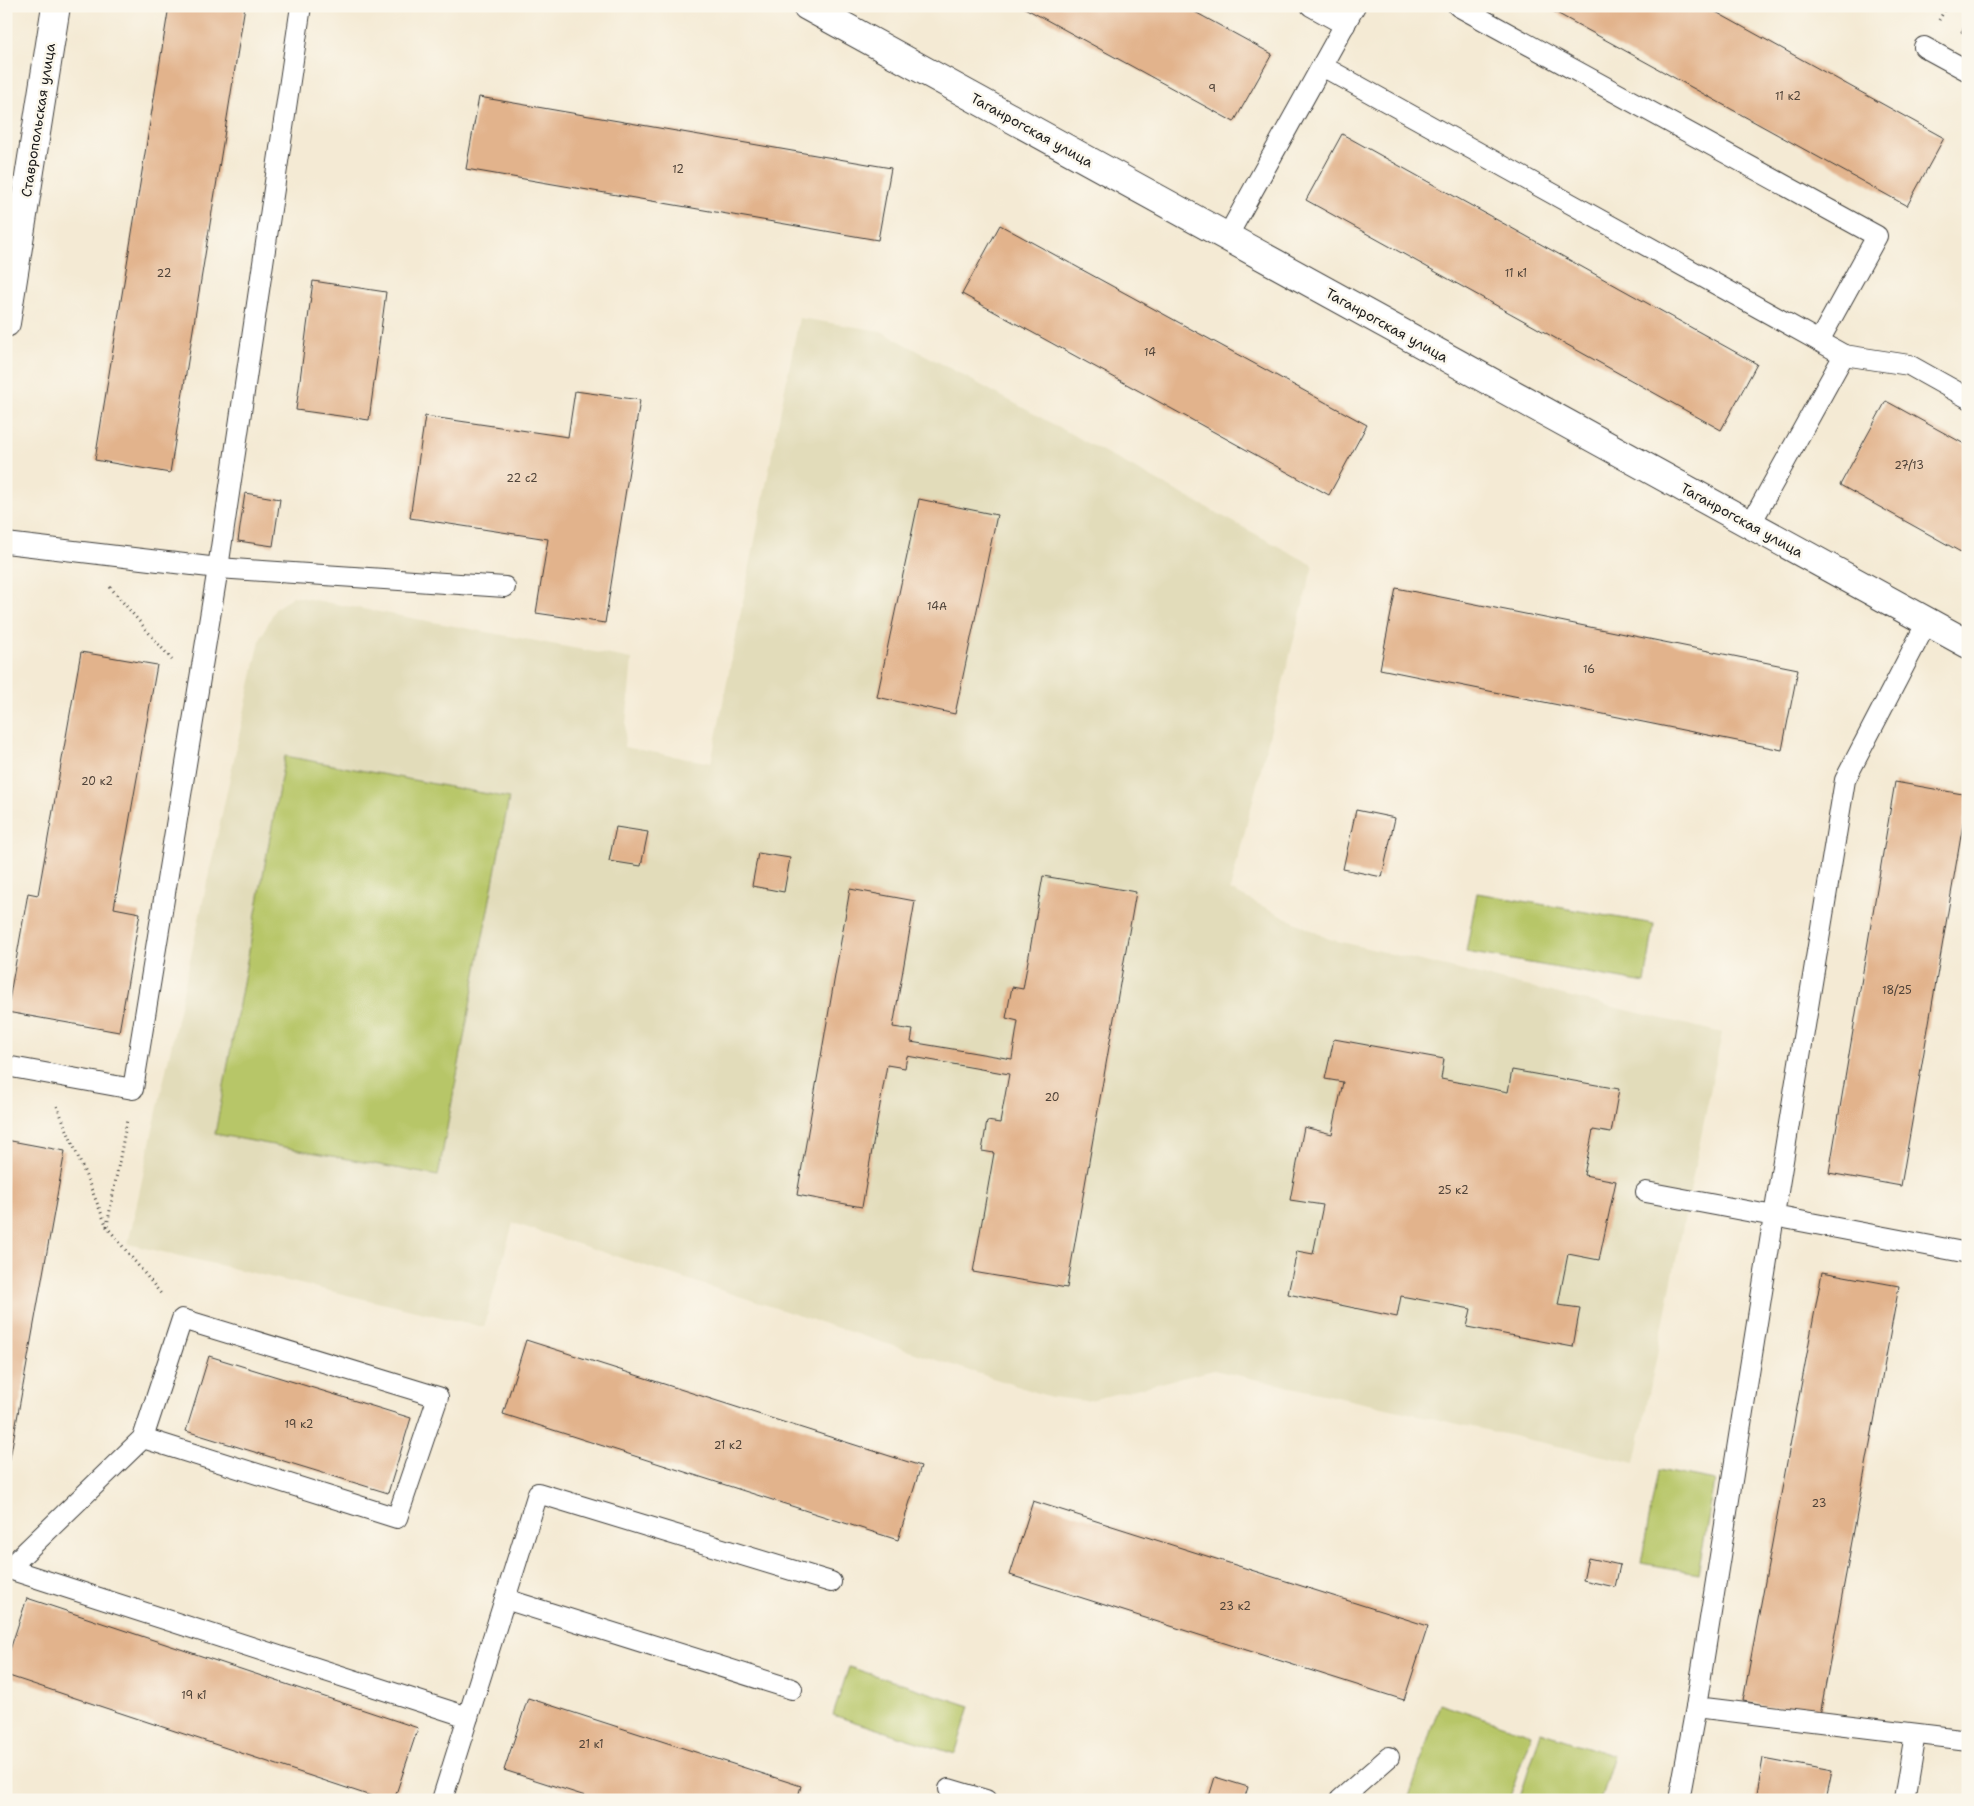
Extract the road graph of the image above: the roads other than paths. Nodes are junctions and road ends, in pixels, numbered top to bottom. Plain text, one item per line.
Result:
1 (56, 6) edge
2 (301, 6) edge
3 (807, 6) edge
4 (1311, 6) edge
5 (1355, 6) edge
6 (1458, 6) edge
7 (1345, 25) junction
8 (1924, 47) dead end
9 (1322, 66) junction
10 (1968, 71) edge
11 (1227, 237) junction
12 (6, 323) edge
13 (1819, 342) junction
14 (1844, 355) junction
15 (1968, 398) edge
16 (1750, 525) junction
17 (6, 543) edge
18 (218, 568) junction
19 (505, 587) dead end
20 (1927, 622) junction
21 (1968, 644) edge
22 (6, 1066) edge
23 (1646, 1192) dead end
24 (1774, 1216) junction
25 (1968, 1253) edge
26 (143, 1438) junction
27 (7, 1568) edge
28 (831, 1582) dead end
29 (505, 1598) junction
30 (792, 1689) dead end
31 (1696, 1707) junction
32 (468, 1718) junction
33 (1915, 1734) junction
34 (1968, 1740) edge
35 (1389, 1757) dead end
36 (949, 1789) dead end
37 (449, 1798) edge
38 (986, 1800) edge
39 (1340, 1800) edge
40 (1679, 1800) edge
41 (1904, 1800) edge

1 - 12 street, Ставропольская улица
2 - 18 lane
3 - 11 street, Таганрогская улица
4 - 7 lane
5 - 7 lane
6 - 13 lane
7 - 9 lane
8 - 10 lane
9 - 11 lane
9 - 13 lane
11 - 16 street, Таганрогская улица
13 - 14 lane
14 - 15 lane
14 - 16 lane
16 - 20 street, Таганрогская улица
17 - 18 lane
18 - 19 lane
18 - 22 lane
20 - 21 street, Таганрогская улица
20 - 24 lane
23 - 24 lane
24 - 25 lane
24 - 31 lane
26 - 26 lane
26 - 27 lane
27 - 32 lane
28 - 29 lane
29 - 30 lane
29 - 32 lane
31 - 33 lane
31 - 40 lane
32 - 37 lane
33 - 34 lane
33 - 41 lane
35 - 39 lane
36 - 38 lane

